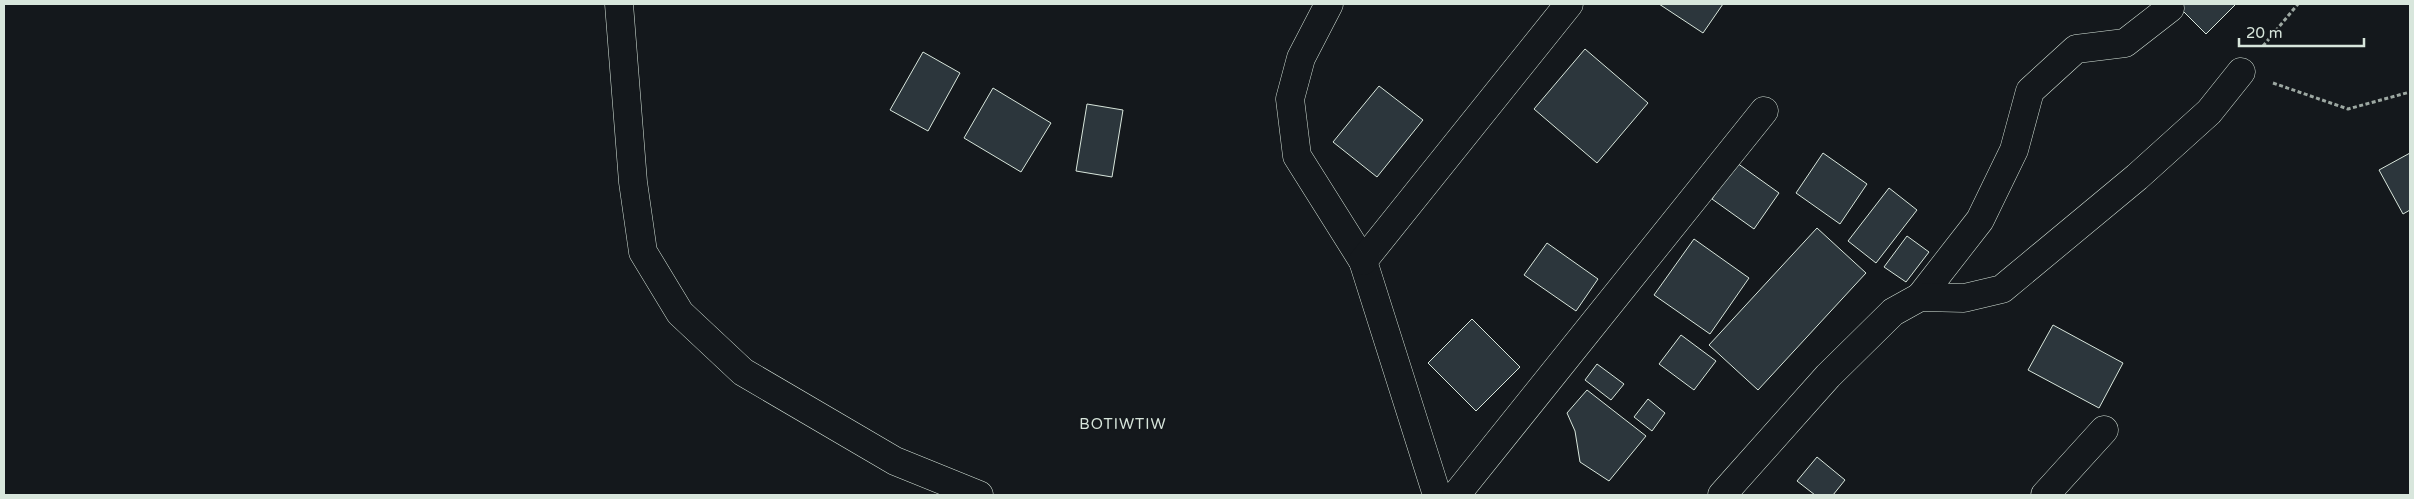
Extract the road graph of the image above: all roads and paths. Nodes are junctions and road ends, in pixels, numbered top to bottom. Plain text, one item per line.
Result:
1 (619, 4) edge
2 (1329, 4) edge
3 (1569, 4) edge
4 (2298, 4) edge
5 (2170, 8) dead end
6 (2241, 72) junction
7 (2410, 92) edge
8 (1764, 111) dead end
9 (1363, 261) junction
10 (1920, 297) junction
11 (2104, 430) dead end
12 (979, 495) edge
13 (1437, 495) edge
14 (1456, 495) edge
15 (1722, 495) edge
16 (2045, 495) edge

1 - 12 street
2 - 9 street
3 - 9 street
4 - 6 path
5 - 10 street
6 - 7 path
6 - 10 street
8 - 14 street
9 - 13 street
10 - 15 street
11 - 16 street

